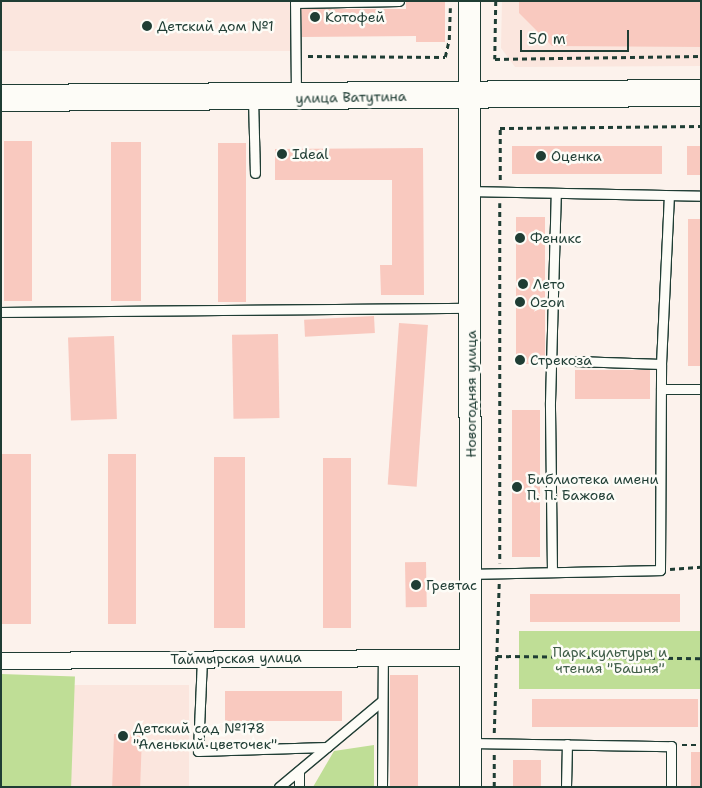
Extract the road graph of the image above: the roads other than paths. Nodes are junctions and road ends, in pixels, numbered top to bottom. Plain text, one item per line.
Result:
1 (399, 1) edge
2 (469, 1) edge
3 (470, 93) junction
4 (701, 93) edge
5 (1, 98) edge
6 (253, 98) junction
7 (296, 98) junction
8 (255, 173) dead end
9 (471, 191) junction
10 (556, 193) junction
11 (669, 196) junction
12 (701, 196) edge
13 (471, 308) junction
14 (1, 312) edge
15 (575, 361) dead end
16 (661, 364) junction
17 (660, 389) junction
18 (701, 389) edge
19 (552, 572) junction
20 (470, 574) junction
21 (383, 657) junction
22 (470, 658) junction
23 (202, 659) junction
24 (1, 661) edge
25 (382, 701) junction
26 (470, 743) junction
27 (567, 744) junction
28 (327, 747) junction
29 (299, 771) junction
30 (279, 787) edge
31 (299, 787) edge
32 (382, 787) edge
33 (470, 787) edge
34 (566, 787) edge
35 (671, 787) edge

1 - 7 lane
2 - 3 street, Новогодняя улица
3 - 4 main road, улица Ватутина
3 - 7 main road, улица Ватутина
3 - 9 street, Новогодняя улица
5 - 6 main road, улица Ватутина
6 - 7 main road, улица Ватутина
6 - 8 lane
9 - 10 lane
9 - 13 street, Новогодняя улица
10 - 11 lane
10 - 19 lane
11 - 12 lane
11 - 16 lane
13 - 14 lane
13 - 20 street, Новогодняя улица
15 - 16 lane
16 - 17 lane
17 - 18 lane
17 - 19 lane
19 - 20 lane
20 - 22 street, Новогодняя улица
21 - 22 street, Таймырская улица
21 - 23 street, Таймырская улица
21 - 25 lane
22 - 26 street, Новогодняя улица
23 - 24 street, Таймырская улица
23 - 28 lane
25 - 28 lane
25 - 32 lane
26 - 27 lane
26 - 33 street, Новогодняя улица
27 - 34 lane
27 - 35 lane
28 - 29 lane
29 - 30 lane
29 - 31 lane

